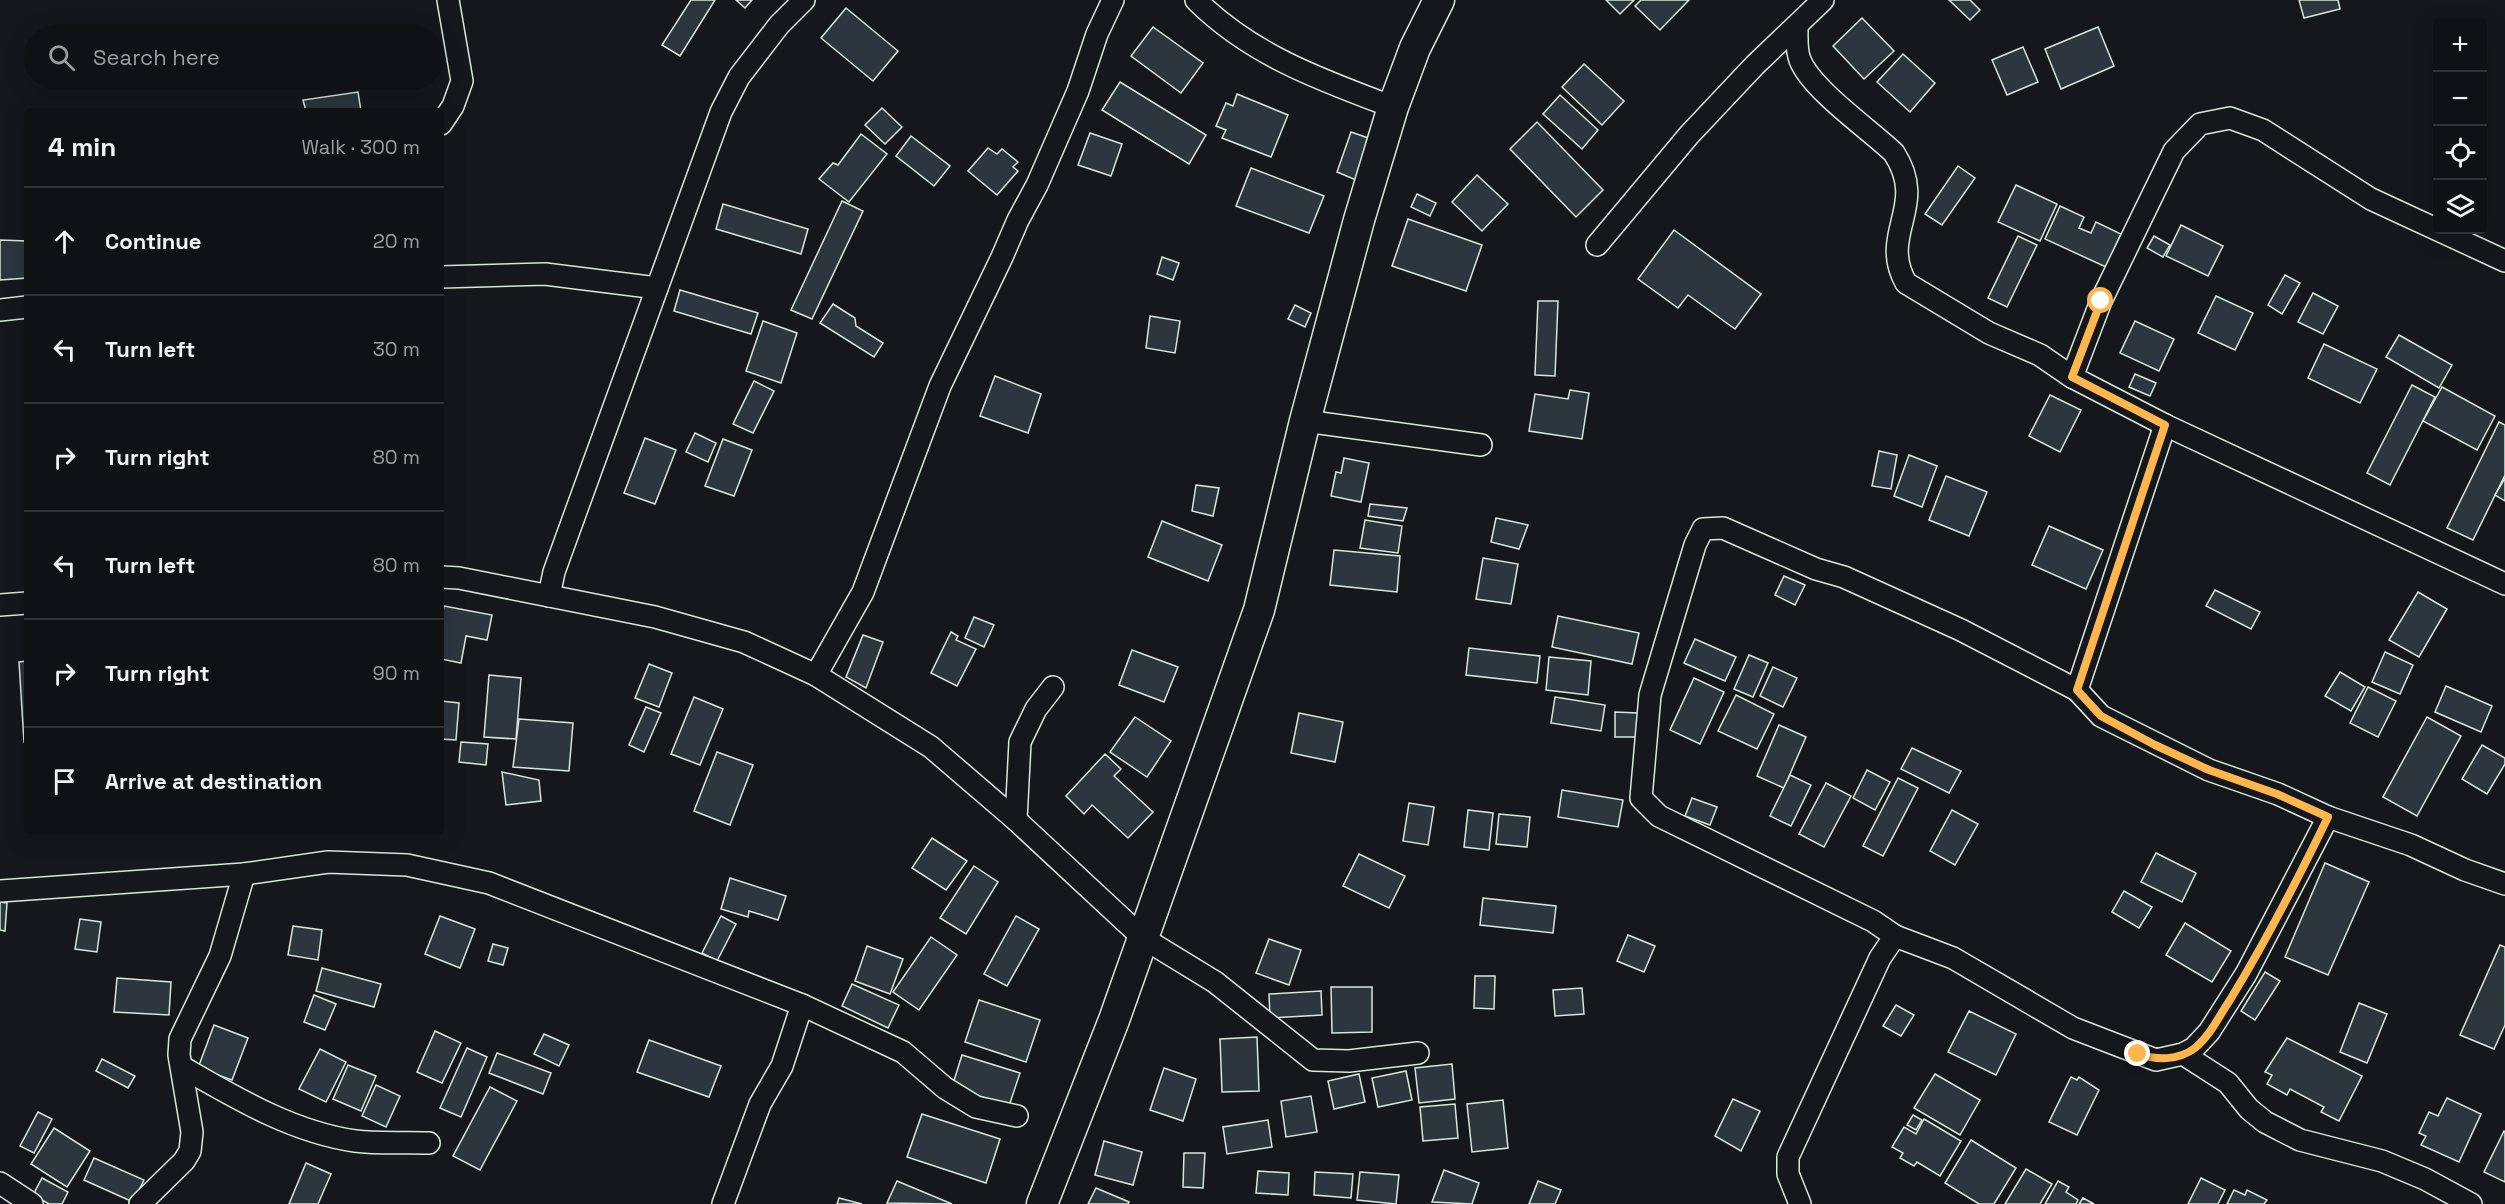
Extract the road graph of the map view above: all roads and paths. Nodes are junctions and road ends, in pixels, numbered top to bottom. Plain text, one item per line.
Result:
1 (448, 0) edge
2 (804, 0) edge
3 (1113, 0) edge
4 (1196, 0) edge
5 (1439, 0) edge
6 (1823, 0) edge
7 (1797, 28) junction
8 (1393, 107) junction
9 (444, 119) edge
10 (1597, 245) dead end
11 (2505, 261) edge
12 (444, 277) edge
13 (657, 288) junction
14 (24, 307) edge
15 (0, 310) edge
16 (2072, 377) junction
17 (1305, 421) junction
18 (2165, 425) junction
19 (1480, 445) dead end
20 (444, 578) edge
21 (2505, 584) edge
22 (549, 597) junction
23 (24, 603) edge
24 (0, 605) edge
25 (816, 675) junction
26 (1053, 687) dead end
27 (2077, 690) junction
28 (2328, 817) junction
29 (1016, 820) junction
30 (244, 874) junction
31 (2505, 884) edge
32 (0, 891) edge
33 (1895, 936) junction
34 (1143, 938) junction
35 (802, 1005) junction
36 (1418, 1053) dead end
37 (2183, 1054) junction
38 (182, 1067) junction
39 (1017, 1116) dead end
40 (429, 1143) dead end
41 (0, 1183) edge
42 (32, 1204) edge
43 (140, 1204) edge
44 (723, 1204) edge
45 (1042, 1204) edge
46 (1800, 1204) edge
47 (2471, 1204) edge

1 - 9 street
2 - 13 street
3 - 25 street
4 - 8 street
5 - 8 street
6 - 7 street
7 - 10 street
7 - 16 street
8 - 17 street
11 - 16 street
12 - 13 street
13 - 22 street
14 - 15 street
16 - 18 street
17 - 19 street
17 - 34 street
18 - 21 street
18 - 27 street
20 - 22 street
22 - 25 street
23 - 24 street
25 - 29 street
26 - 29 street
27 - 28 street
27 - 33 street
28 - 31 street
28 - 37 street
29 - 34 street
30 - 32 street
30 - 35 street
30 - 38 street
33 - 37 street
33 - 46 street
34 - 36 street
34 - 45 street
35 - 39 street
35 - 44 street
37 - 47 street
38 - 40 street
38 - 43 street
41 - 42 street

